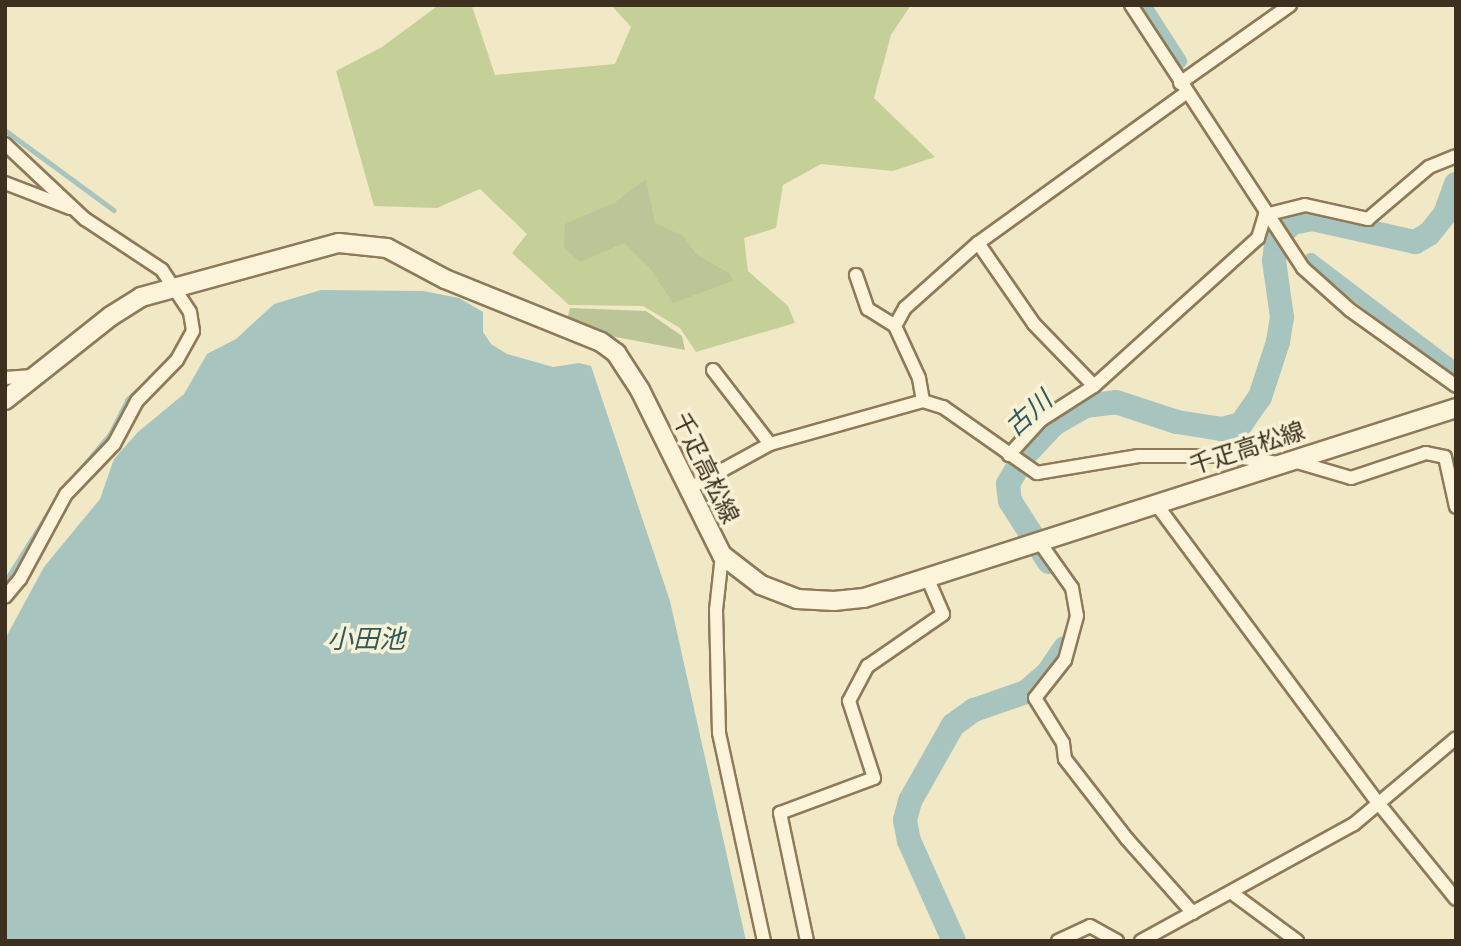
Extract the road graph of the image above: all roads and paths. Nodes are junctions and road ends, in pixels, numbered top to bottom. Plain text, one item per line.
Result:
1 (1131, 5) edge
2 (1290, 5) edge
3 (1183, 88) junction
4 (5, 144) edge
5 (1456, 156) edge
6 (5, 183) edge
7 (75, 209) junction
8 (1269, 221) junction
9 (978, 243) junction
10 (856, 275) dead end
11 (175, 285) junction
12 (895, 326) junction
13 (713, 370) dead end
14 (36, 376) junction
15 (5, 377) edge
16 (1094, 386) junction
17 (1456, 386) edge
18 (5, 400) edge
19 (923, 401) junction
20 (1456, 408) edge
21 (770, 444) junction
22 (1012, 457) junction
23 (1284, 461) junction
24 (688, 489) junction
25 (1156, 503) junction
26 (1456, 507) edge
27 (1032, 542) junction
28 (722, 555) junction
29 (927, 577) junction
30 (5, 597) edge
31 (1456, 738) edge
32 (1379, 804) junction
33 (1232, 893) junction
34 (1456, 899) edge
35 (1193, 913) junction
36 (764, 941) edge
37 (807, 941) edge
38 (1058, 941) edge
39 (1117, 941) edge
40 (1141, 941) edge
41 (1297, 941) edge

1 - 3 street
2 - 3 street
3 - 8 street
3 - 9 street
4 - 7 street
5 - 8 street
6 - 7 street
7 - 11 street
8 - 16 street
8 - 17 street
9 - 12 street
9 - 16 street
10 - 12 street
11 - 14 main road, 千疋高松線
11 - 24 main road, 千疋高松線
11 - 30 street
12 - 19 street
13 - 21 street
14 - 15 street
14 - 18 main road, 千疋高松線
16 - 22 street
19 - 21 street
19 - 22 street
20 - 23 main road, 千疋高松線
21 - 24 street
22 - 23 street
23 - 25 main road, 千疋高松線
23 - 26 street
24 - 28 main road, 千疋高松線
25 - 27 main road, 千疋高松線
25 - 32 street
27 - 29 main road, 千疋高松線
27 - 35 street
28 - 29 main road, 千疋高松線
28 - 36 street
29 - 37 street
31 - 32 street
32 - 33 street
32 - 34 street
33 - 35 street
33 - 41 street
35 - 40 street
38 - 39 street

